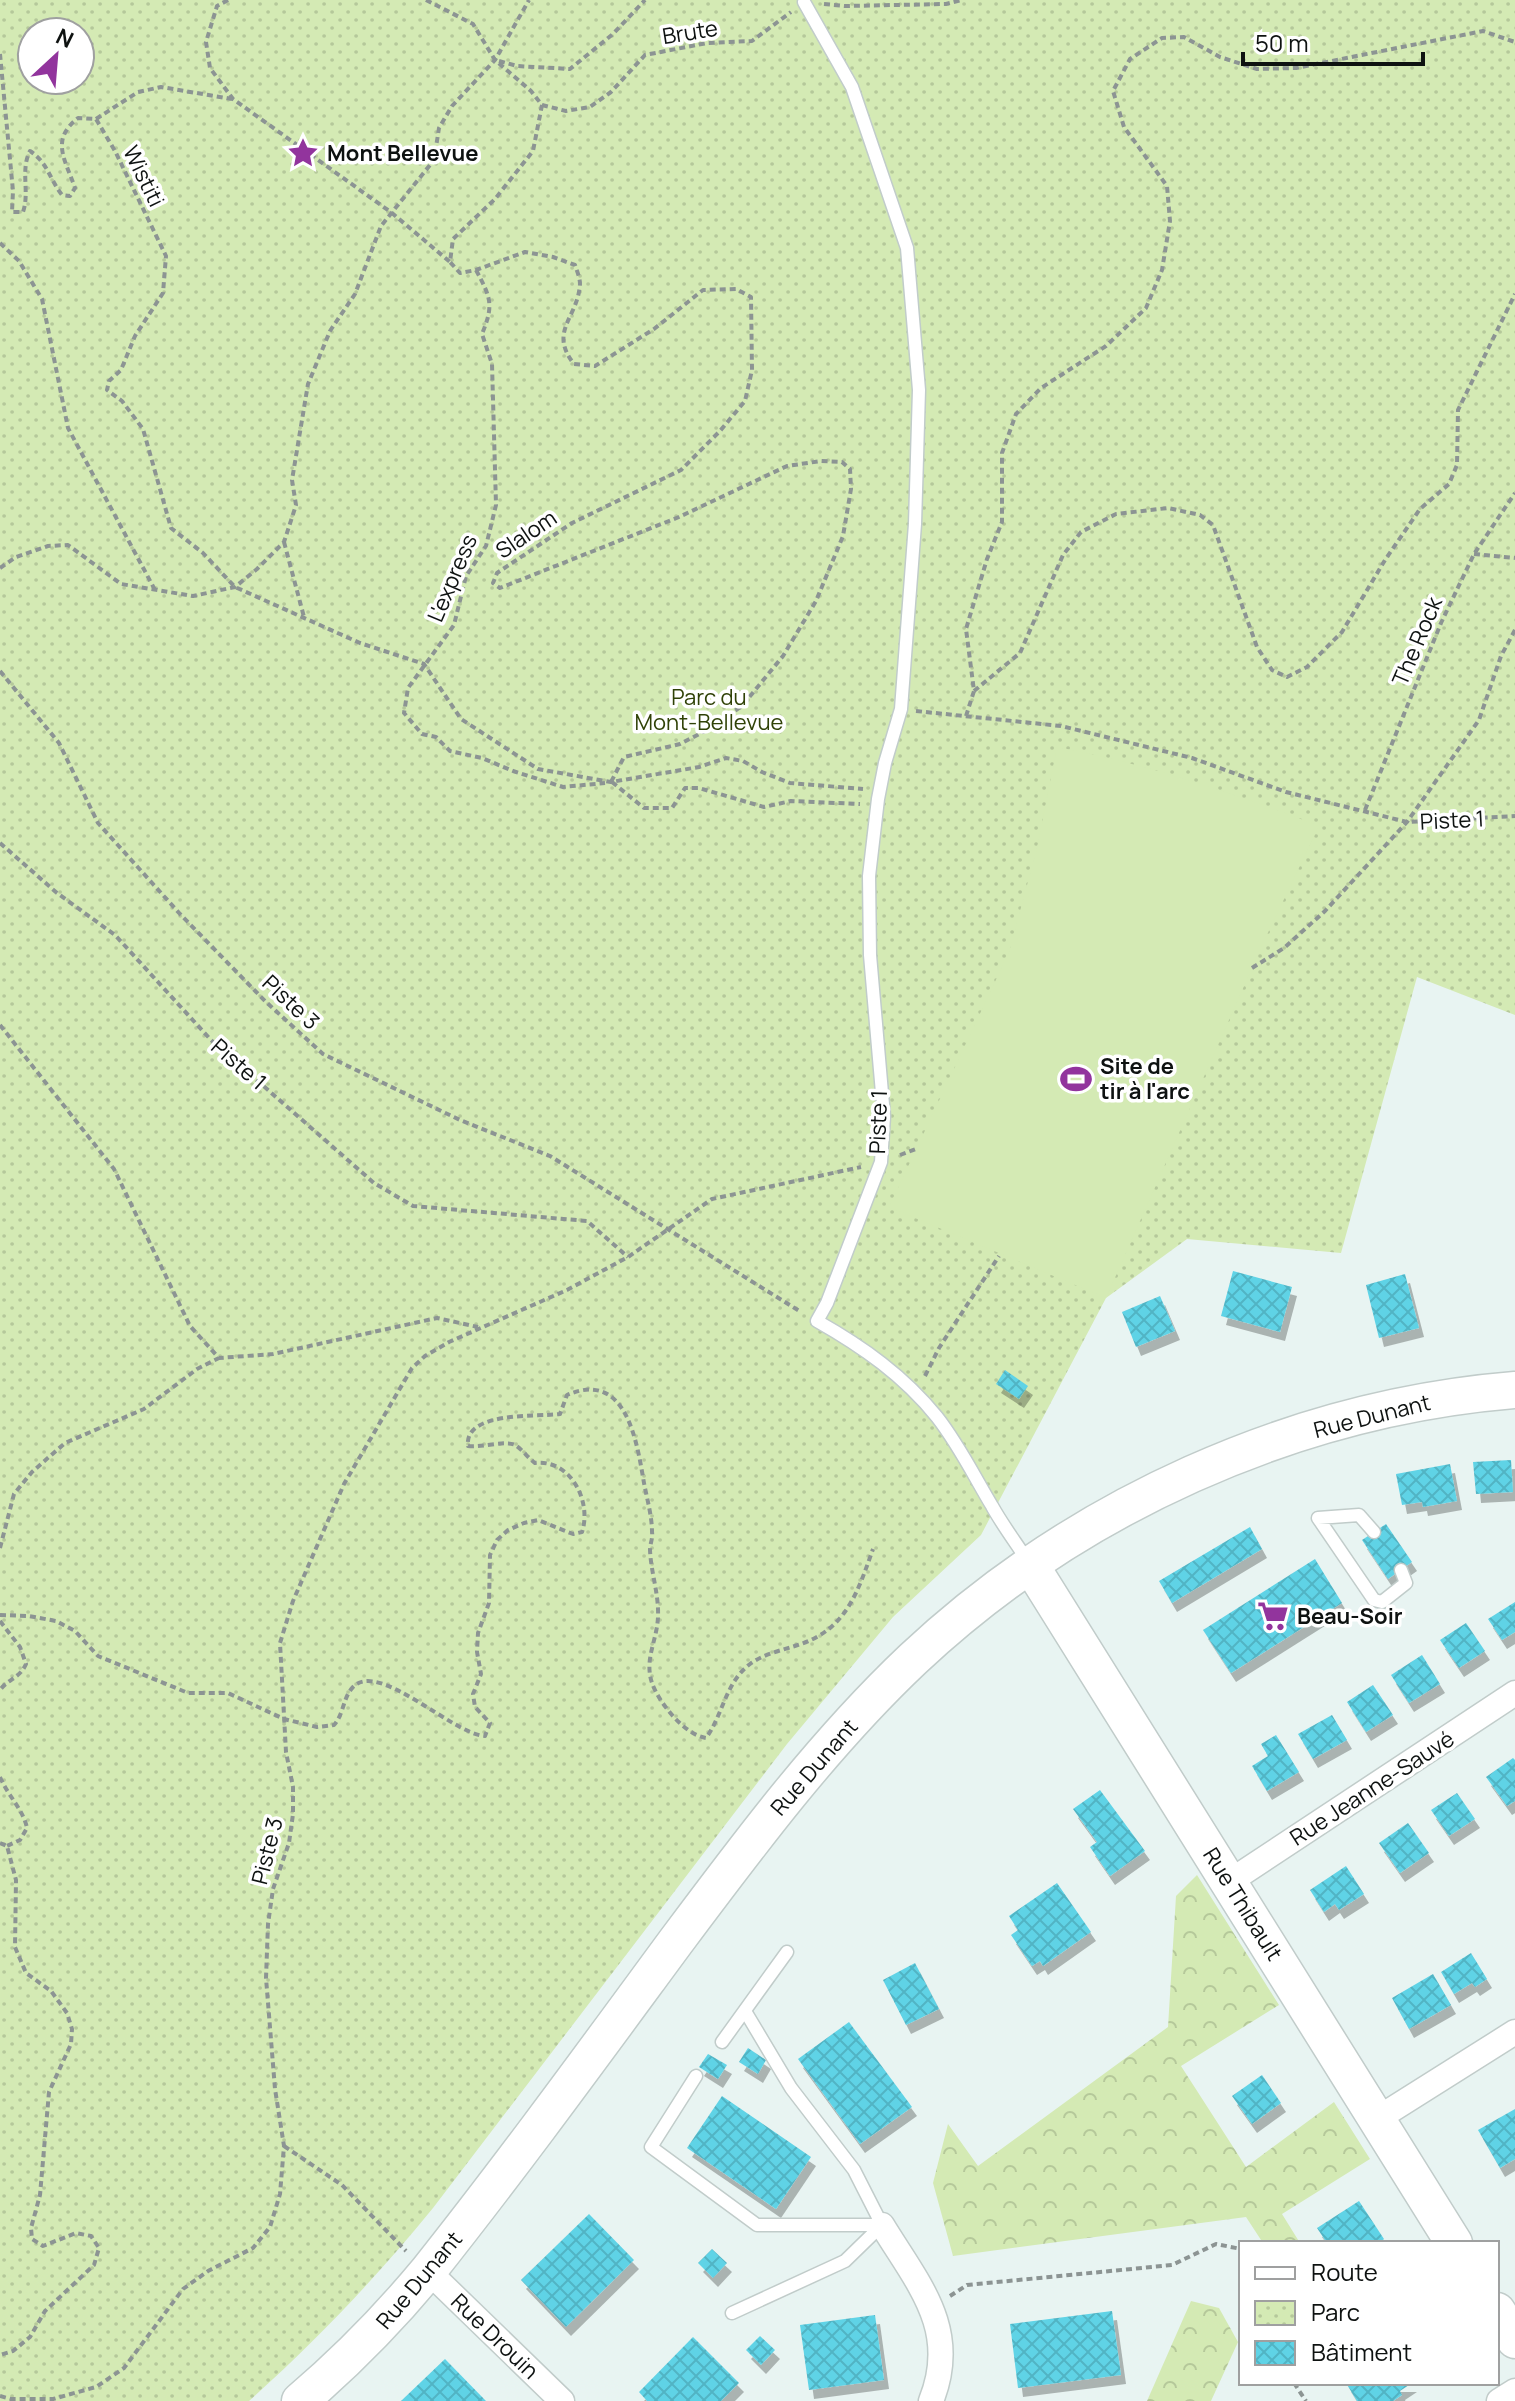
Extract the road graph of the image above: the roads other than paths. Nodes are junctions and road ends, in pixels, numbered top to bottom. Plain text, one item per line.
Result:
1 (804, 2) edge
2 (1515, 1390) edge
3 (1374, 1532) dead end
4 (1031, 1566) junction
5 (1401, 1570) dead end
6 (1515, 1693) edge
7 (1229, 1882) junction
8 (787, 1952) dead end
9 (745, 2011) junction
10 (1515, 2032) edge
11 (722, 2042) dead end
12 (696, 2076) dead end
13 (1377, 2119) junction
14 (882, 2225) junction
15 (1453, 2241) edge
16 (418, 2262) junction
17 (732, 2313) dead end
18 (1499, 2314) edge
19 (1515, 2340) edge
20 (1515, 2391) edge
21 (300, 2401) edge
22 (562, 2401) edge
23 (931, 2401) edge
24 (1499, 2401) edge

1 - 4 lane, Piste 1
2 - 4 street, Rue Dunant
3 - 5 lane
4 - 7 street, Rue Thibault
4 - 16 street, Rue Dunant
6 - 7 street, Rue Jeanne-Sauvé
7 - 13 street, Rue Thibault
8 - 9 lane
9 - 11 lane
9 - 14 lane
10 - 13 street
12 - 14 lane
13 - 15 street, Rue Thibault
14 - 17 lane
14 - 23 street
16 - 21 street, Rue Dunant
16 - 22 street, Rue Drouin
18 - 19 street
20 - 24 street

